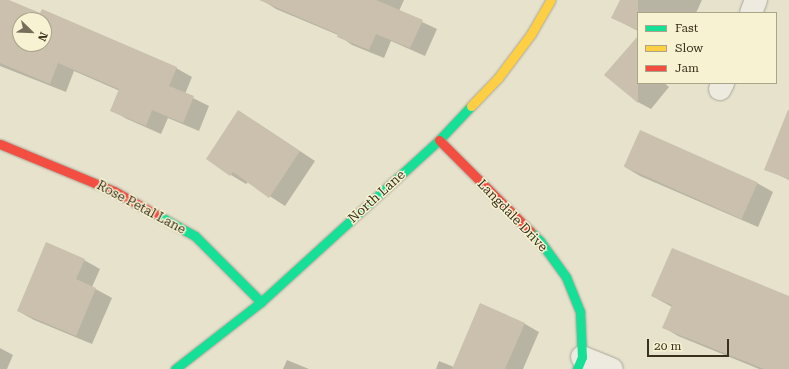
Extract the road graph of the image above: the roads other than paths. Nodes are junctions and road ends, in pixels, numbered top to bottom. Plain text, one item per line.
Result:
1 (552, 0) edge
2 (756, 0) edge
3 (751, 12) edge
4 (439, 140) junction
5 (0, 144) edge
6 (261, 302) junction
7 (580, 363) edge
8 (175, 369) edge
9 (612, 369) edge

1 - 4 street, North Lane
2 - 3 street
4 - 6 street, North Lane
4 - 7 street, Langdale Drive
5 - 6 street, Rose Petal Lane
6 - 8 street, North Lane
7 - 9 street

